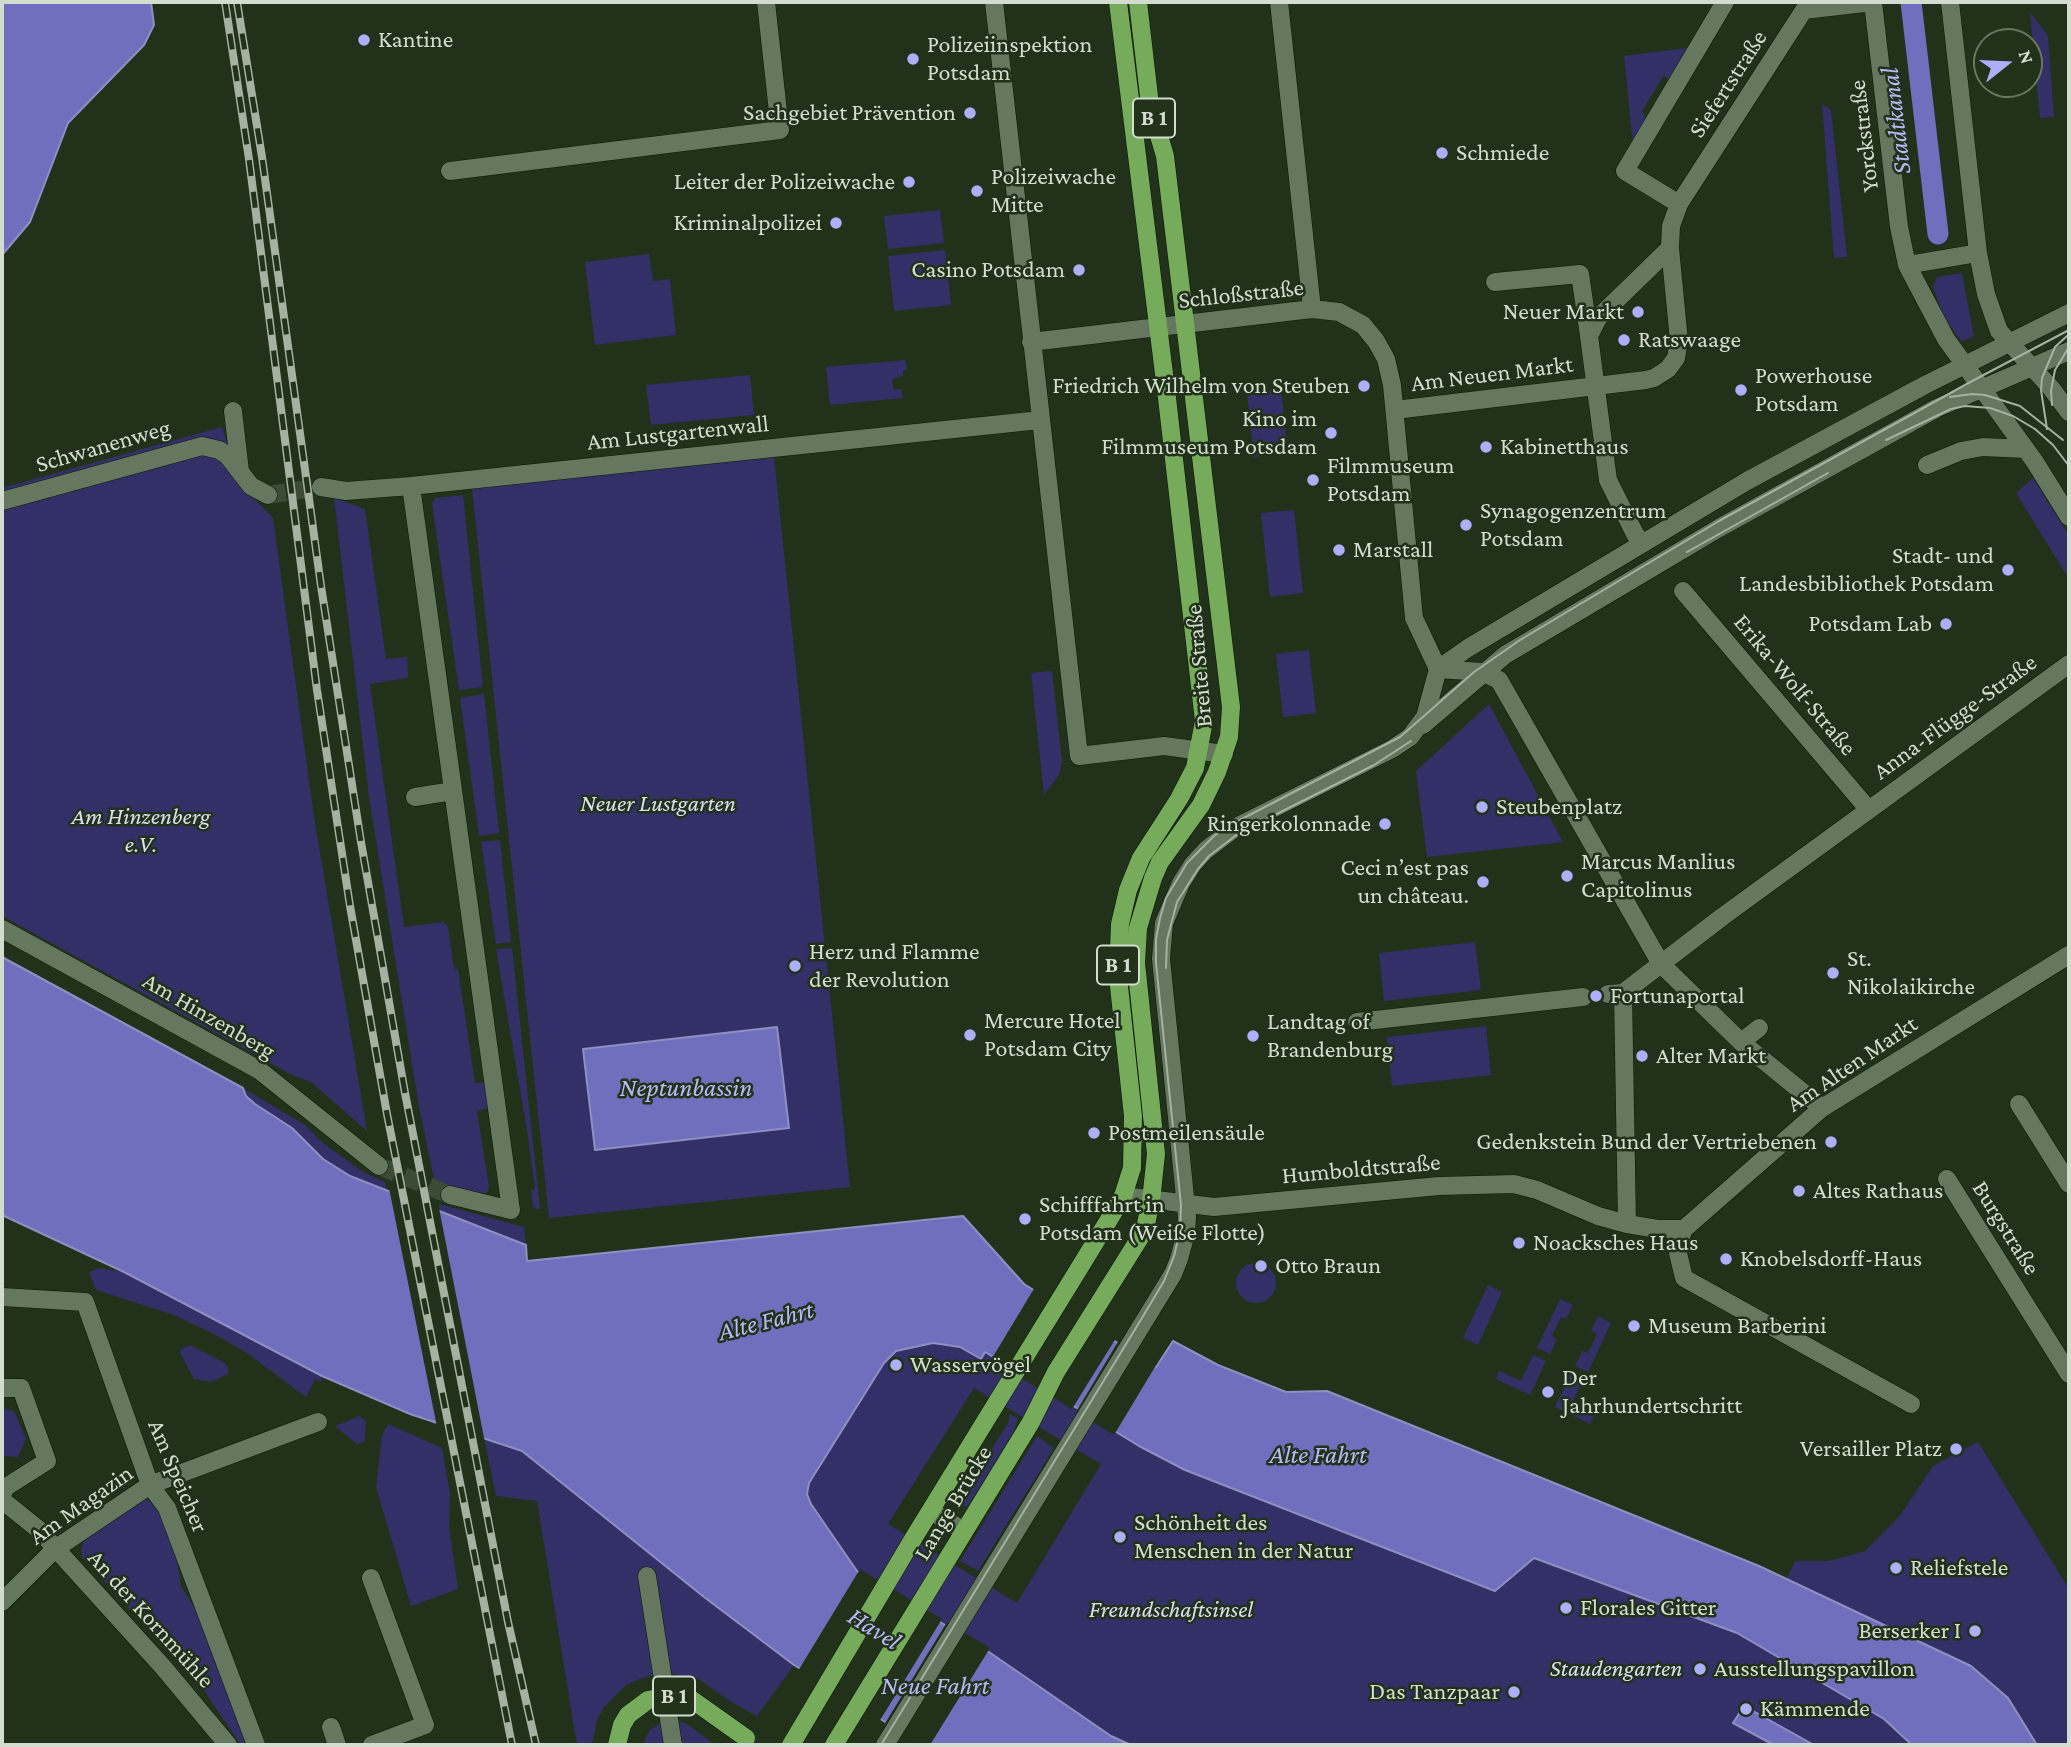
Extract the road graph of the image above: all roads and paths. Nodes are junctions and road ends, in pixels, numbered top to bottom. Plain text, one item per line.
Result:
1 (766, 2) edge
2 (994, 2) edge
3 (1118, 2) edge
4 (1138, 2) edge
5 (1279, 2) edge
6 (1726, 2) edge
7 (1873, 2) edge
8 (1950, 2) edge
9 (450, 171) dead end
10 (1679, 204) junction
11 (1670, 248) junction
12 (1978, 253) junction
13 (1907, 265) junction
14 (1495, 282) dead end
15 (1312, 309) junction
16 (2069, 313) edge
17 (1186, 324) junction
18 (1158, 328) junction
19 (1589, 336) junction
20 (1031, 342) junction
21 (2009, 345) junction
22 (2069, 351) edge
23 (1964, 366) junction
24 (2032, 368) junction
25 (1594, 386) junction
26 (1982, 390) junction
27 (1395, 410) junction
28 (233, 411) dead end
29 (2069, 412) edge
30 (1040, 420) junction
31 (2025, 449) junction
32 (1927, 465) dead end
33 (240, 471) junction
34 (411, 486) junction
35 (321, 487) tunnel mouth
36 (268, 495) dead end
37 (2, 501) edge
38 (2069, 517) edge
39 (1642, 544) junction
40 (1683, 591) dead end
41 (2069, 664) edge
42 (1438, 669) junction
43 (1482, 672) junction
44 (1410, 737) junction
45 (1199, 751) junction
46 (1224, 754) junction
47 (453, 791) junction
48 (415, 797) dead end
49 (1869, 810) junction
50 (2, 929) edge
51 (2069, 955) edge
52 (1661, 964) junction
53 (1583, 997) dead end
54 (1357, 1022) dead end
55 (1759, 1028) dead end
56 (1741, 1042) junction
57 (2019, 1104) dead end
58 (1822, 1108) junction
59 (379, 1166) tunnel mouth
60 (1947, 1179) dead end
61 (2069, 1184) edge
62 (450, 1195) tunnel mouth
63 (1123, 1196) junction
64 (1151, 1201) junction
65 (1186, 1206) junction
66 (1627, 1224) junction
67 (1684, 1229) junction
68 (1073, 1277) joint
69 (1104, 1296) joint
70 (2, 1297) edge
71 (2066, 1364) edge
72 (2, 1388) edge
73 (1911, 1404) dead end
74 (318, 1422) dead end
75 (150, 1485) junction
76 (2, 1494) edge
77 (2, 1500) edge
78 (930, 1511) junction
79 (964, 1531) junction
80 (55, 1549) junction
81 (647, 1576) dead end
82 (371, 1578) dead end
83 (2, 1602) edge
84 (331, 1727) dead end
85 (837, 1740) edge
86 (751, 1742) edge
87 (229, 1745) edge
88 (256, 1745) edge
89 (337, 1745) edge
90 (372, 1745) edge
91 (617, 1745) edge
92 (673, 1745) edge
93 (791, 1745) edge
94 (885, 1745) edge

1 - 9 street
2 - 20 street
3 - 18 main road, Breite Straße / B 1
4 - 17 main road, Breite Straße / B 1
5 - 15 street
6 - 10 street
7 - 10 street, Siefertstraße
7 - 13 street, Yorckstraße
8 - 12 street
10 - 11 street, Siefertstraße
11 - 19 street, Am Neuen Markt
11 - 25 street, Am Neuen Markt
12 - 13 street
12 - 21 street
13 - 23 street, Yorckstraße
14 - 19 street, Am Neuen Markt
15 - 17 street, Schloßstraße
15 - 27 street, Schloßstraße
16 - 21 street
17 - 18 street, Schloßstraße
17 - 46 main road, Breite Straße / B 1
18 - 20 street, Schloßstraße
18 - 45 main road, Breite Straße / B 1
19 - 25 street, Am Neuen Markt
20 - 30 street
21 - 23 street
21 - 24 street
22 - 24 street
23 - 26 street, Yorckstraße
23 - 39 street
24 - 26 street
24 - 29 street
25 - 27 street, Am Neuen Markt
25 - 39 street
26 - 31 street, Yorckstraße
26 - 43 street
27 - 42 street, Schloßstraße
28 - 33 street
30 - 34 street, Am Lustgartenwall
30 - 45 street
31 - 32 street
31 - 38 street, Yorckstraße
33 - 36 street
33 - 37 street, Schwanenweg
34 - 35 street, Am Lustgartenwall
34 - 47 street
39 - 42 street
40 - 49 street, Erika-Wolf-Straße
41 - 49 street, Anna-Flügge-Straße
42 - 43 street
42 - 44 street
43 - 44 street
43 - 52 street
44 - 65 street
45 - 46 street
45 - 63 main road, Breite Straße / B 1
46 - 64 main road, Breite Straße / B 1
47 - 48 street
47 - 62 street
49 - 52 street
50 - 59 street, Am Hinzenberg
51 - 58 street, Am Alten Markt
52 - 56 street
52 - 66 street
53 - 54 street
55 - 56 street
56 - 58 street
57 - 61 street
58 - 67 street, Am Alten Markt
60 - 71 street, Burgstraße
63 - 64 street, Humboldtstraße
63 - 68 main road, Breite Straße / B 1
64 - 65 street, Humboldtstraße
64 - 69 main road, Breite Straße / B 1
65 - 66 street, Humboldtstraße
65 - 94 street
66 - 67 street
67 - 73 street
68 - 78 main road, Lange Brücke / B 1
69 - 79 main road, Lange Brücke / B 1
70 - 75 street, Am Speicher
72 - 76 street
74 - 75 street, Am Magazin
75 - 80 street, Am Magazin
75 - 88 street, Am Speicher
77 - 80 street, An der Kornmühle
78 - 79 street
78 - 93 main road, Lange Brücke / B 1
79 - 85 main road, Lange Brücke / B 1
80 - 83 street, Am Magazin
80 - 87 street, An der Kornmühle
81 - 92 street
82 - 90 street
84 - 89 street
86 - 91 main road, B 1, bridge

